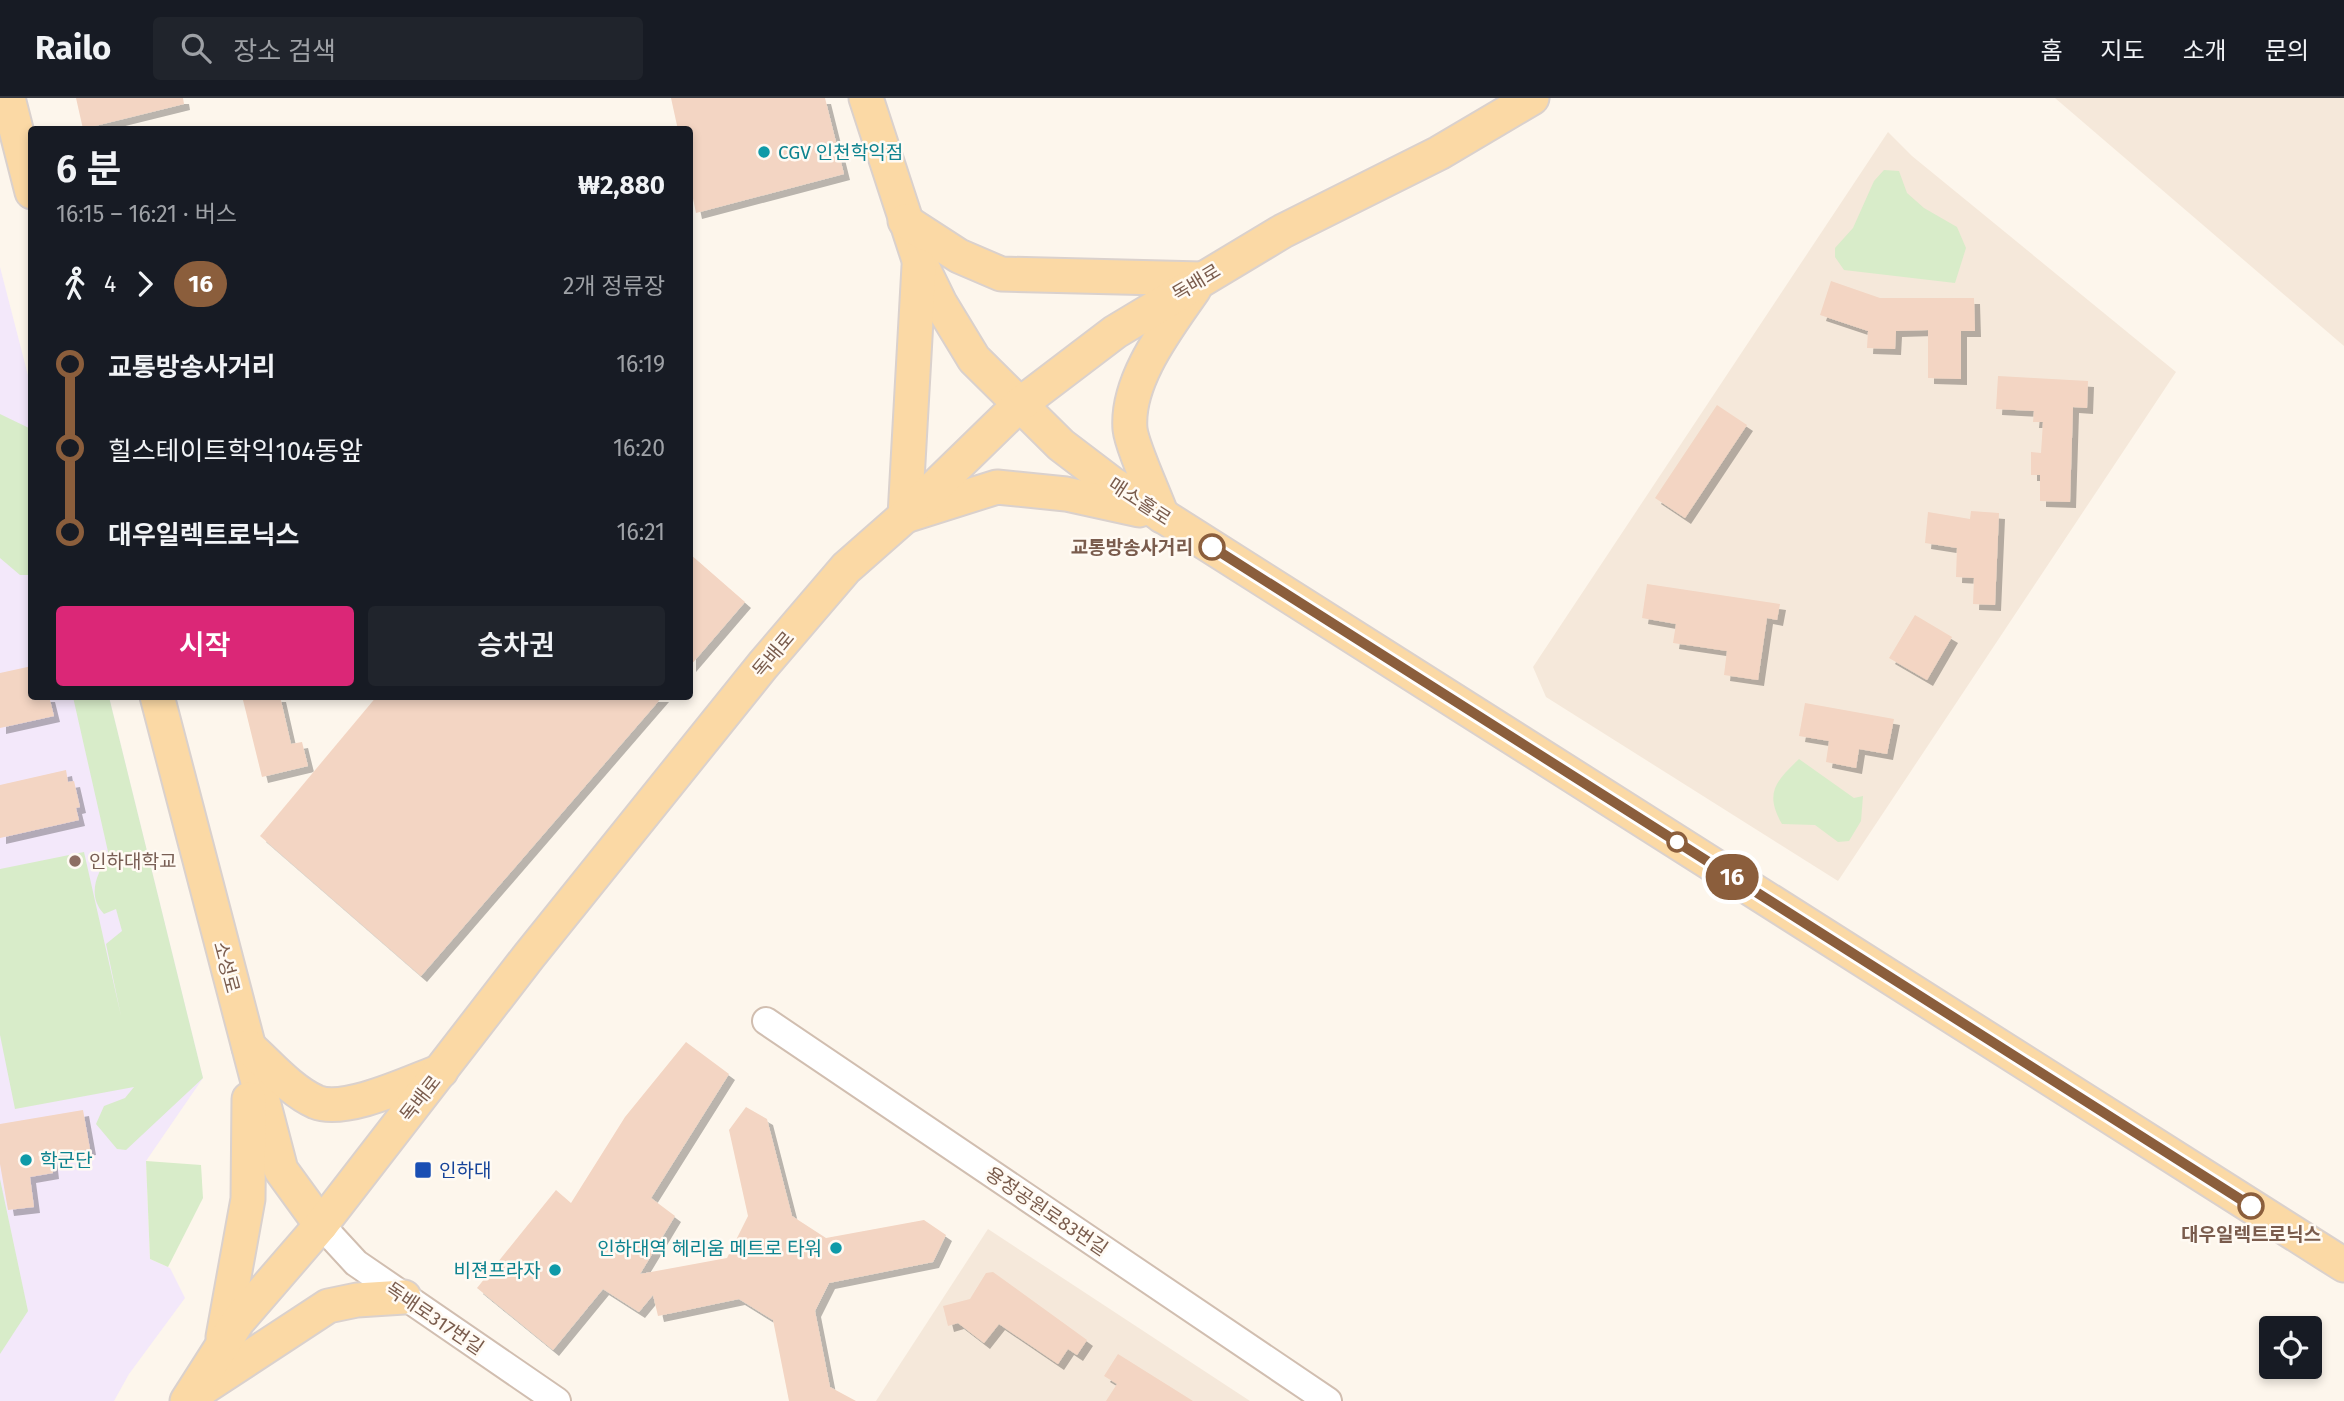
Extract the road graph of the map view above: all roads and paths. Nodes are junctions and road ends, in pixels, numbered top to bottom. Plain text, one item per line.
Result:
1 (8, 98) edge
2 (866, 98) edge
3 (1532, 98) edge
4 (28, 176) edge
5 (905, 221) junction
6 (919, 260) junction
7 (1202, 279) junction
8 (1019, 405) junction
9 (905, 516) junction
10 (1162, 516) junction
11 (158, 700) edge
12 (766, 1021) dead end
13 (248, 1047) junction
14 (441, 1071) junction
15 (321, 1226) junction
16 (2344, 1265) edge
17 (404, 1297) junction
18 (222, 1347) junction
19 (188, 1399) edge
20 (557, 1401) edge
21 (1328, 1401) edge

1 - 4 main road
2 - 5 main road, 매소홀로
3 - 7 main road, 독배로
5 - 6 main road, 매소홀로
5 - 7 main road
6 - 8 main road, 매소홀로
6 - 9 main road
7 - 8 main road, 독배로
7 - 10 main road
8 - 9 main road, 독배로
8 - 10 main road, 매소홀로
9 - 10 main road
9 - 14 main road, 독배로
10 - 16 main road, 매소홀로
11 - 13 main road, 소성로
12 - 21 street, 용정공원로83번길
13 - 14 main road
13 - 15 main road, 소성로
13 - 18 main road
14 - 15 main road, 독배로
15 - 17 street, 독배로317번길
15 - 18 main road, 독배로
17 - 19 main road
17 - 20 street, 독배로317번길
18 - 19 main road, 독배로

